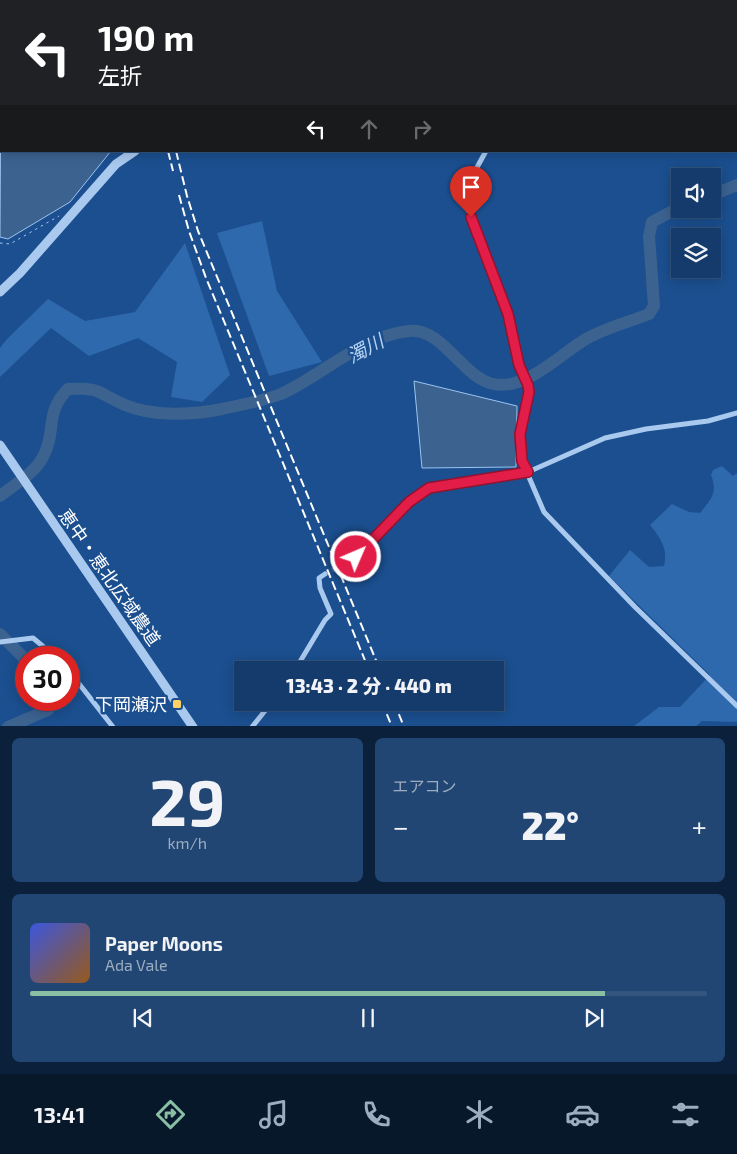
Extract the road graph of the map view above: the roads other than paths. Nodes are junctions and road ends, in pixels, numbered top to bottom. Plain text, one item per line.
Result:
1 (133, 152) edge
2 (485, 152) edge
3 (0, 292) edge
4 (737, 414) edge
5 (0, 445) edge
6 (528, 472) junction
7 (356, 557) tunnel mouth
8 (325, 574) dead end
9 (0, 642) edge
10 (43, 646) edge
11 (300, 661) edge
12 (80, 685) edge
13 (737, 706) edge
14 (264, 711) edge
15 (113, 726) edge
16 (193, 726) edge
17 (252, 726) edge

1 - 3 street
2 - 6 street
4 - 6 street
5 - 16 street, 恵中・恵北広域農道
6 - 7 street
6 - 13 street
8 - 11 street
9 - 10 street
12 - 15 street
14 - 17 street

